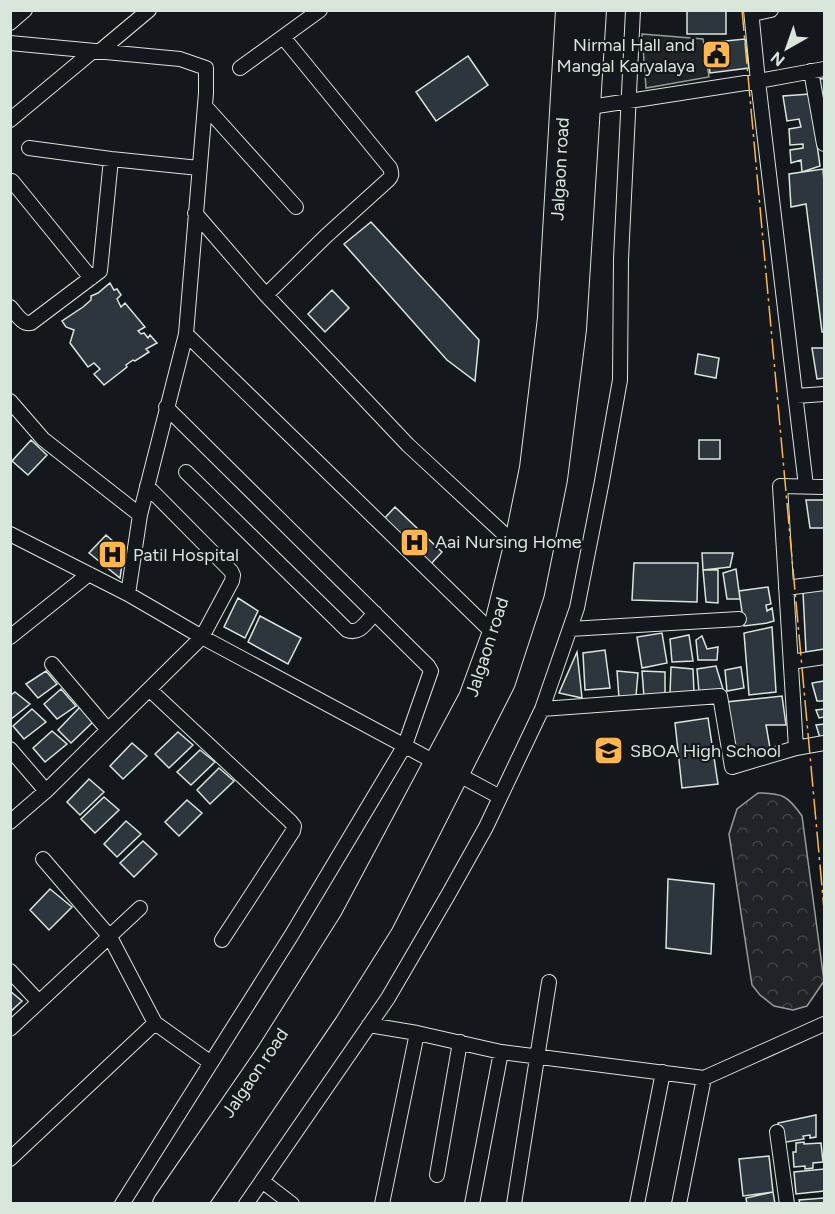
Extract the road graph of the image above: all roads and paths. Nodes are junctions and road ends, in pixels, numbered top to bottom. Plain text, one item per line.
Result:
1 (25, 10) edge
2 (148, 10) edge
3 (569, 10) edge
4 (593, 10) edge
5 (633, 10) edge
6 (771, 10) edge
7 (320, 11) edge
8 (752, 12) edge
9 (10, 23) edge
10 (284, 37) junction
11 (10, 43) edge
12 (96, 51) junction
13 (240, 68) dead end
14 (818, 70) edge
15 (758, 81) junction
16 (629, 102) junction
17 (205, 106) junction
18 (575, 110) junction
19 (10, 120) edge
20 (825, 144) edge
21 (29, 148) dead end
22 (111, 159) junction
23 (199, 168) junction
24 (12, 182) dead end
25 (296, 207) dead end
26 (195, 213) junction
27 (91, 278) junction
28 (266, 295) junction
29 (10, 307) edge
30 (186, 334) junction
31 (825, 394) edge
32 (796, 396) junction
33 (10, 401) edge
34 (166, 407) junction
35 (186, 472) dead end
36 (147, 486) junction
37 (806, 486) junction
38 (825, 487) edge
39 (140, 515) junction
40 (10, 534) edge
41 (517, 546) junction
42 (89, 574) junction
43 (825, 583) edge
44 (786, 588) junction
45 (128, 594) junction
46 (375, 613) junction
47 (740, 620) dead end
48 (570, 629) junction
49 (495, 635) junction
50 (10, 637) edge
51 (202, 637) junction
52 (825, 657) edge
53 (791, 662) junction
54 (52, 663) dead end
55 (150, 690) junction
56 (542, 709) junction
57 (108, 730) junction
58 (825, 743) edge
59 (405, 745) junction
60 (796, 748) junction
61 (10, 749) edge
62 (447, 768) junction
63 (46, 791) junction
64 (500, 797) junction
65 (10, 822) edge
66 (43, 859) dead end
67 (140, 908) dead end
68 (110, 937) junction
69 (222, 940) dead end
70 (10, 970) edge
71 (549, 982) dead end
72 (39, 1002) junction
73 (155, 1023) junction
74 (369, 1025) junction
75 (824, 1027) edge
76 (10, 1029) edge
77 (417, 1033) junction
78 (460, 1042) junction
79 (501, 1052) junction
80 (538, 1056) junction
81 (211, 1063) junction
82 (663, 1072) junction
83 (704, 1078) junction
84 (777, 1132) dead end
85 (10, 1159) edge
86 (437, 1175) dead end
87 (262, 1181) junction
88 (122, 1203) edge
89 (166, 1203) edge
90 (193, 1203) edge
91 (246, 1203) edge
92 (292, 1203) edge
93 (382, 1203) edge
94 (472, 1203) edge
95 (514, 1203) edge
96 (637, 1203) edge
97 (679, 1203) edge
98 (787, 1203) edge

1 - 9 street
2 - 12 street
3 - 18 highway, Jalgaon road
4 - 18 highway, Jalgaon road
5 - 16 street
6 - 8 street
7 - 10 street
8 - 15 street
10 - 13 street
10 - 28 street
11 - 12 street
12 - 17 street
12 - 19 street
14 - 15 street
14 - 20 street
15 - 16 street
15 - 32 street
16 - 18 street
16 - 48 street
17 - 23 street
17 - 25 street
18 - 41 highway, Jalgaon road
18 - 62 highway, Jalgaon road
21 - 22 street
22 - 23 street
22 - 27 street
23 - 26 street
24 - 27 street
26 - 28 street
26 - 30 street
27 - 29 street
28 - 41 street
30 - 34 street
30 - 49 street
31 - 32 street
32 - 37 street
33 - 39 street
34 - 36 street
34 - 46 street
35 - 46 street
36 - 39 street
36 - 51 street
37 - 38 street
37 - 44 street
39 - 45 street
40 - 42 street
41 - 49 highway, Jalgaon road
42 - 45 street
42 - 50 street
43 - 44 street
44 - 53 street
45 - 51 street
46 - 59 street
47 - 48 street
48 - 56 street
49 - 62 highway, Jalgaon road
51 - 55 street
51 - 59 street
52 - 53 street
53 - 60 street
54 - 57 street
55 - 57 street
55 - 69 street
56 - 60 street
56 - 64 street
57 - 63 street
58 - 60 street
59 - 62 street
59 - 81 street
61 - 63 street
62 - 64 street
62 - 89 highway, Jalgaon road
62 - 90 highway, Jalgaon road
63 - 65 street
64 - 74 street
66 - 68 street
67 - 68 street
68 - 72 street
68 - 73 street
70 - 72 street
71 - 80 street
72 - 76 street
73 - 81 street
73 - 85 street
74 - 77 street
74 - 87 street
75 - 83 street
77 - 78 street
77 - 93 street
78 - 79 street
78 - 86 street
79 - 80 street
79 - 94 street
80 - 82 street
80 - 95 street
81 - 88 street
82 - 83 street
82 - 96 street
83 - 97 street
84 - 98 street
87 - 91 street
87 - 92 street

